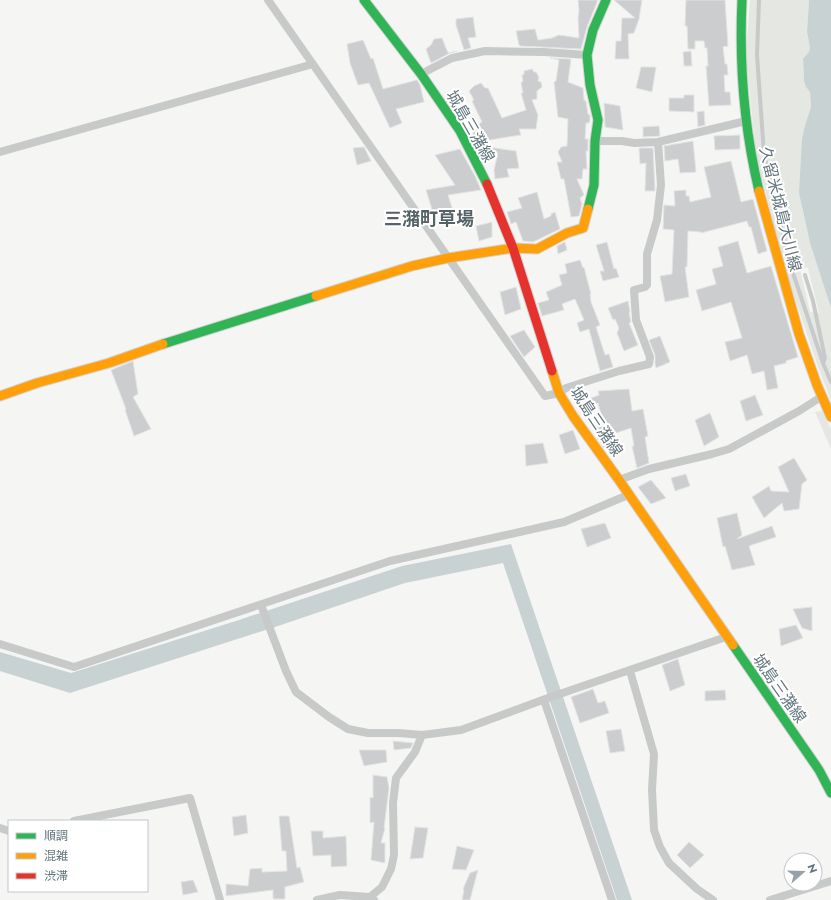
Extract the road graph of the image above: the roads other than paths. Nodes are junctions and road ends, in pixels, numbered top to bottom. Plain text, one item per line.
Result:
1 (268, 0) edge
2 (364, 0) edge
3 (606, 0) edge
4 (742, 0) edge
5 (759, 0) edge
6 (587, 55) junction
7 (313, 64) junction
8 (421, 74) junction
9 (746, 121) junction
10 (595, 140) junction
11 (658, 142) junction
12 (0, 152) edge
13 (513, 248) junction
14 (448, 258) junction
15 (805, 275) dead end
16 (823, 363) junction
17 (831, 382) edge
18 (559, 393) junction
19 (0, 396) edge
20 (821, 397) junction
21 (831, 417) edge
22 (619, 480) junction
23 (628, 495) junction
24 (260, 605) junction
25 (726, 637) junction
26 (0, 644) edge
27 (630, 670) junction
28 (546, 699) junction
29 (422, 735) junction
30 (831, 793) edge
31 (79, 820) edge
32 (831, 881) edge
33 (372, 899) edge
34 (220, 900) edge
35 (317, 900) edge
36 (612, 900) edge
37 (713, 900) edge
38 (770, 900) edge

1 - 7 street
2 - 8 main road, 城島三潴線
3 - 6 main road
4 - 9 main road, 久留米城島大川線
5 - 16 lane
6 - 8 street
6 - 10 main road
7 - 12 street
7 - 14 street
8 - 13 main road, 城島三潴線
9 - 11 street
9 - 20 main road, 久留米城島大川線
10 - 11 street
10 - 13 main road
11 - 18 street
13 - 14 main road
13 - 18 main road, 城島三潴線
14 - 18 street
14 - 19 main road
15 - 16 lane
16 - 17 lane
18 - 22 main road, 城島三潴線
20 - 21 main road, 久留米城島大川線
20 - 22 street
22 - 23 main road, 城島三潴線
23 - 24 street
23 - 25 main road, 城島三潴線
24 - 26 street
24 - 29 street
25 - 27 street
25 - 30 main road, 城島三潴線
27 - 28 street
27 - 37 street
28 - 29 street
28 - 36 street
29 - 33 street
31 - 34 street
32 - 38 street
33 - 35 street

